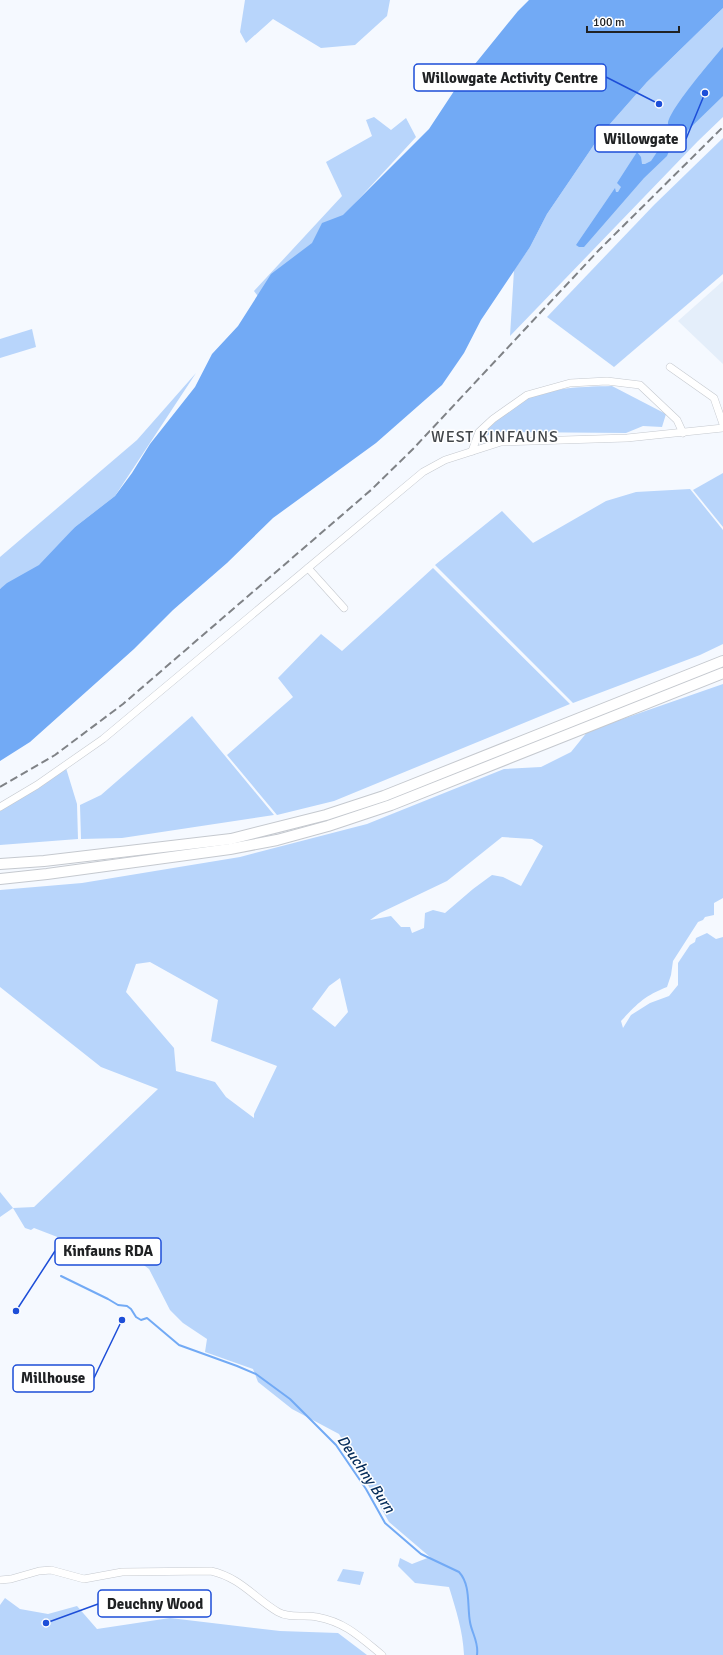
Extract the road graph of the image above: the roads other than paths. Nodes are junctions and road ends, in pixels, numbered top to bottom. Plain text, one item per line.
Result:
1 (670, 367) dead end
2 (723, 424) edge
3 (723, 428) edge
4 (683, 432) junction
5 (472, 451) junction
6 (308, 568) junction
7 (344, 608) dead end
8 (723, 661) edge
9 (723, 673) edge
10 (0, 807) edge
11 (0, 859) edge
12 (44, 861) junction
13 (0, 864) edge
14 (0, 878) edge
15 (0, 1580) edge
16 (382, 1655) edge

1 - 2 street
3 - 4 street
4 - 5 street
4 - 5 street
5 - 6 street
6 - 7 street
6 - 10 street
8 - 12 highway
9 - 14 highway
11 - 12 street
12 - 13 highway
15 - 16 street

